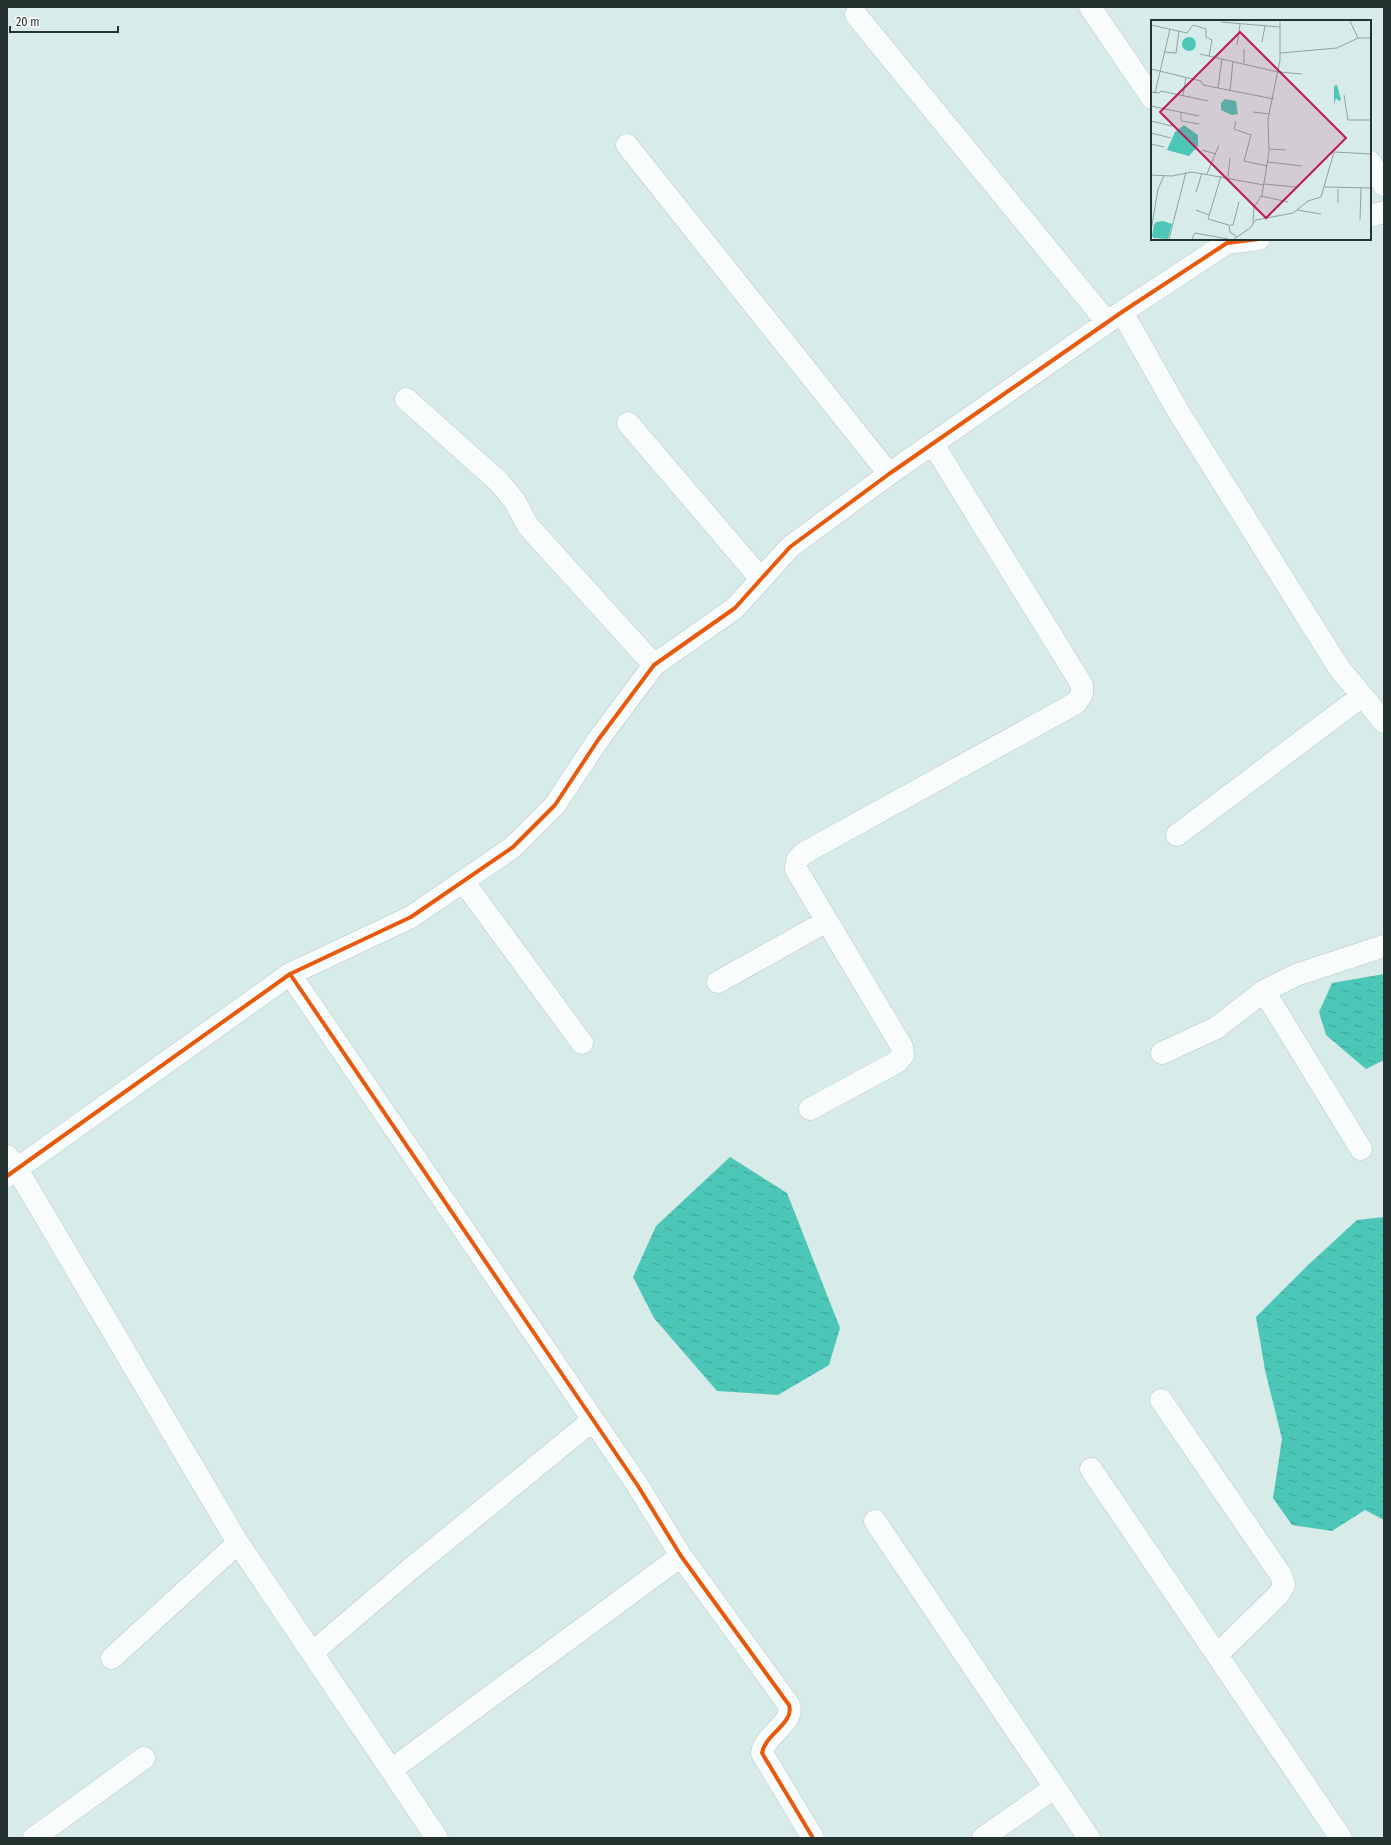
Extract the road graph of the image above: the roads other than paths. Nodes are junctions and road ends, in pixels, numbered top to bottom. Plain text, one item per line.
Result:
1 (1090, 7) edge
2 (856, 15) dead end
3 (1151, 97) edge
4 (627, 144) dead end
5 (1371, 164) edge
6 (1384, 185) edge
7 (1384, 212) edge
8 (1371, 216) edge
9 (1246, 240) edge
10 (1115, 317) junction
11 (406, 399) dead end
12 (628, 423) dead end
13 (933, 444) junction
14 (889, 474) junction
15 (761, 578) junction
16 (654, 665) junction
17 (1362, 696) junction
18 (1384, 722) edge
19 (1177, 835) dead end
20 (462, 881) junction
21 (827, 921) junction
22 (1384, 946) edge
23 (290, 974) junction
24 (718, 982) dead end
25 (1264, 991) junction
26 (582, 1043) dead end
27 (1162, 1053) dead end
28 (810, 1109) dead end
29 (1362, 1149) dead end
30 (10, 1167) edge
31 (1161, 1400) dead end
32 (593, 1420) junction
33 (1091, 1469) dead end
34 (875, 1522) dead end
35 (238, 1543) junction
36 (680, 1556) junction
37 (312, 1653) junction
38 (1217, 1654) junction
39 (112, 1658) dead end
40 (144, 1758) dead end
41 (391, 1770) junction
42 (1054, 1788) junction
43 (34, 1838) edge
44 (437, 1838) edge
45 (813, 1838) edge
46 (983, 1838) edge
47 (1089, 1838) edge
48 (1341, 1838) edge

1 - 3 street
2 - 10 street
4 - 14 street
5 - 6 street
7 - 8 street
9 - 10 street
10 - 13 street
10 - 17 street
11 - 16 street
12 - 15 street
13 - 14 street
13 - 21 street
14 - 15 street
15 - 16 street
16 - 20 street
17 - 18 street
17 - 19 street
20 - 23 street
20 - 26 street
21 - 24 street
21 - 28 street
22 - 25 street
23 - 30 street
23 - 32 street
25 - 27 street
25 - 29 street
30 - 35 street
31 - 38 street
32 - 36 street
32 - 37 street
33 - 38 street
34 - 42 street
35 - 37 street
35 - 39 street
36 - 41 street
36 - 45 street
37 - 41 street
38 - 48 street
40 - 43 street
41 - 44 street
42 - 46 street
42 - 47 street

